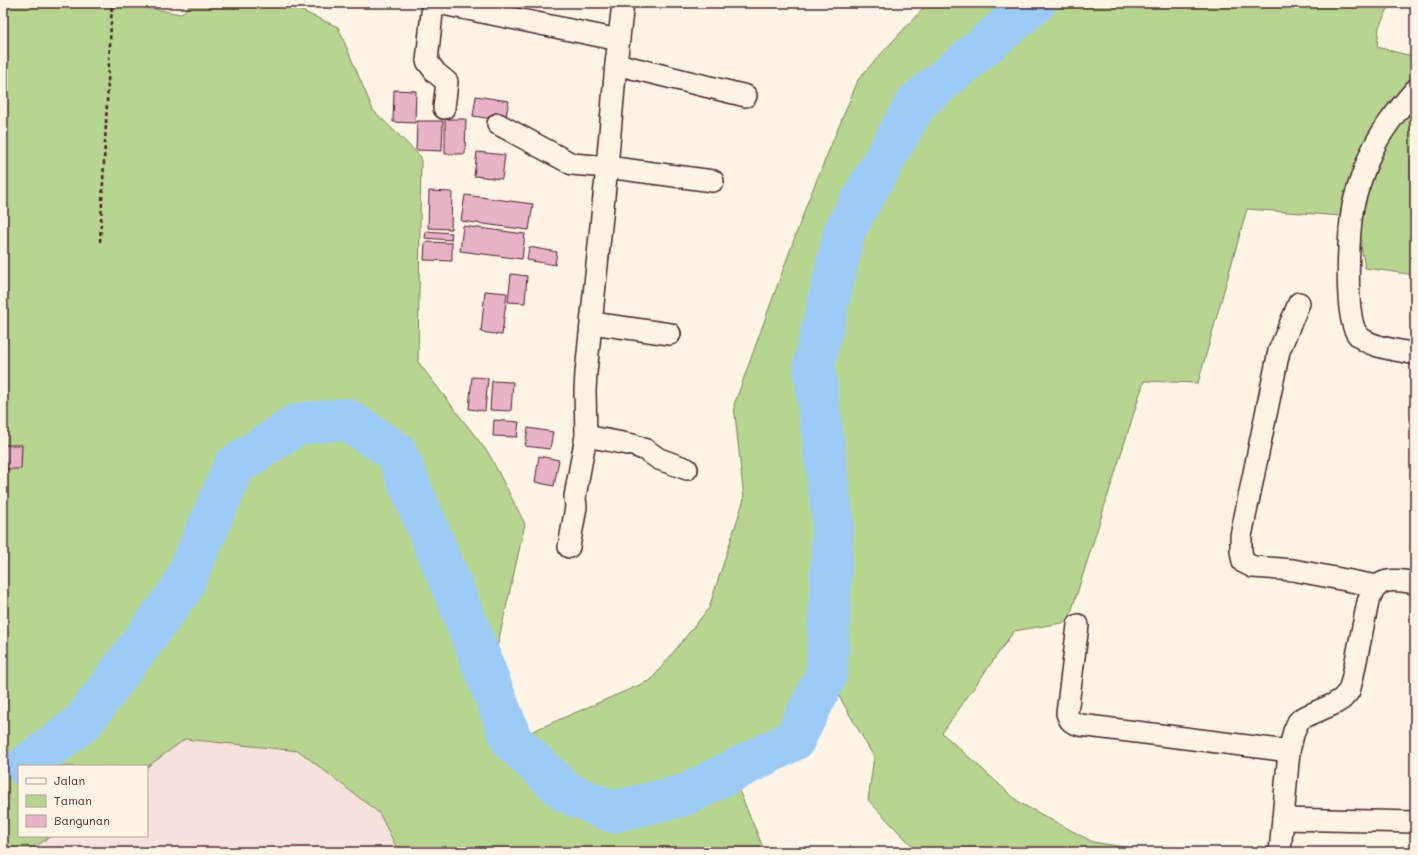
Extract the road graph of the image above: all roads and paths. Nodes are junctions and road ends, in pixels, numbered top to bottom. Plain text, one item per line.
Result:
1 (112, 3) edge
2 (433, 3) edge
3 (438, 3) edge
4 (623, 3) edge
5 (502, 9) edge
6 (619, 40) junction
7 (616, 64) junction
8 (1415, 90) edge
9 (746, 96) dead end
10 (444, 108) dead end
11 (498, 124) dead end
12 (607, 167) junction
13 (713, 180) dead end
14 (100, 242) dead end
15 (1299, 303) dead end
16 (592, 323) junction
17 (670, 334) dead end
18 (1415, 354) edge
19 (586, 436) junction
20 (687, 469) dead end
21 (569, 547) dead end
22 (1415, 583) edge
23 (1377, 586) junction
24 (1078, 625) dead end
25 (1289, 751) junction
26 (1283, 819) junction
27 (1415, 822) edge
28 (1280, 852) edge

1 - 14 path
2 - 10 street
3 - 5 street
4 - 6 street
5 - 6 street
6 - 7 street
7 - 9 street
7 - 12 street
8 - 18 street
11 - 12 street
12 - 13 street
12 - 16 street
15 - 23 street
16 - 17 street
16 - 19 street
19 - 20 street
19 - 21 street
22 - 23 street
23 - 25 street
24 - 25 street
25 - 26 street
26 - 27 street
26 - 28 street

